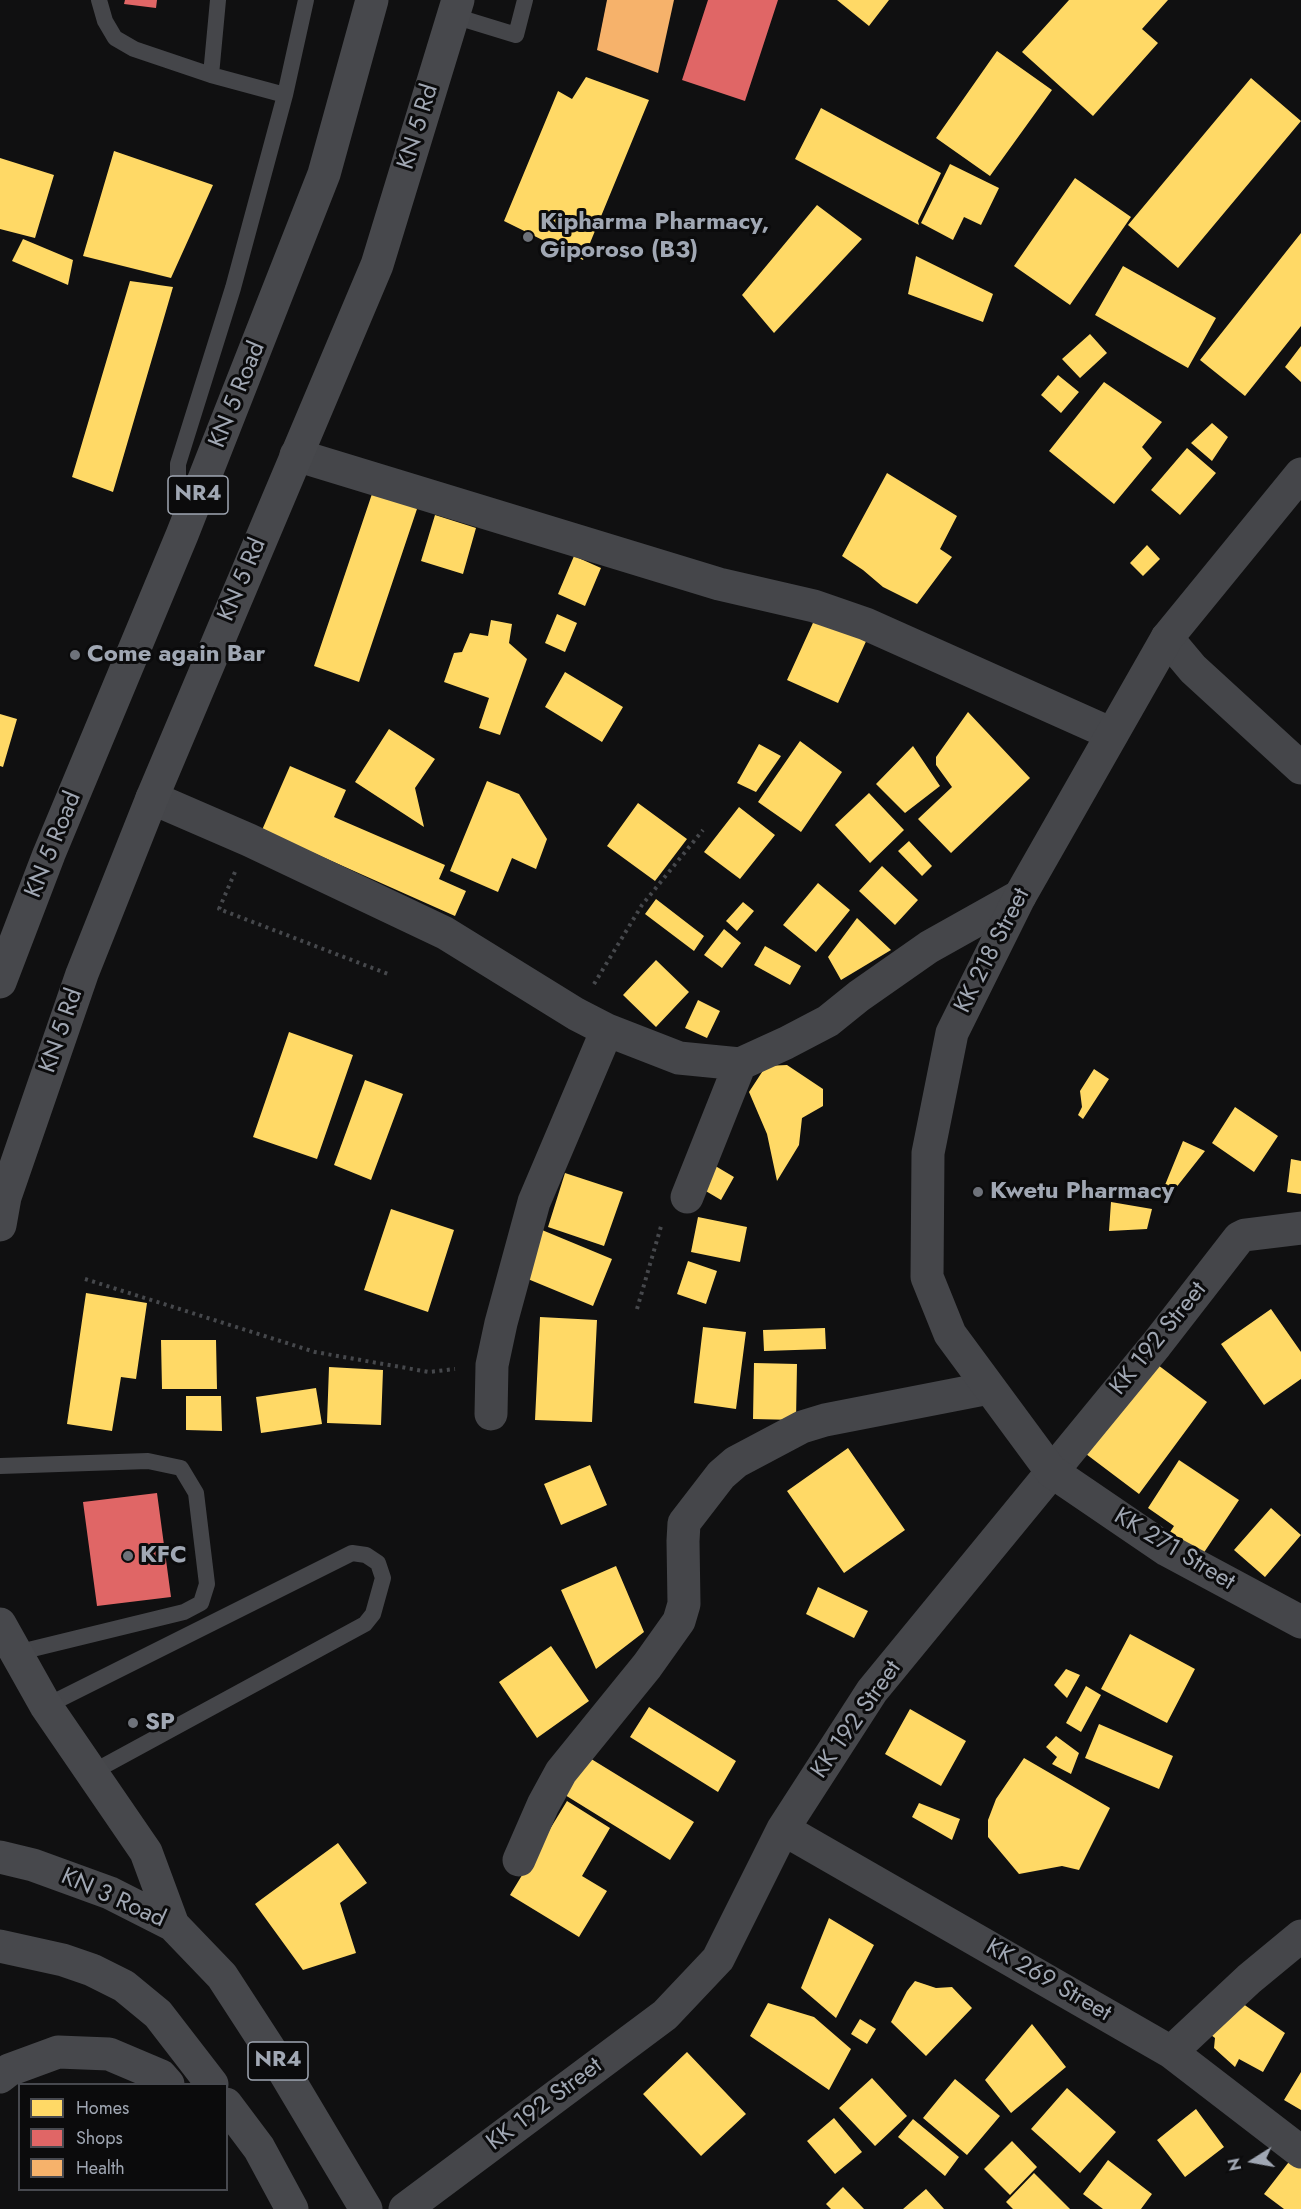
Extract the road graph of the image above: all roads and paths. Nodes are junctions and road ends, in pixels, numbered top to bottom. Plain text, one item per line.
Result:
1 (99, 0) edge
2 (218, 0) edge
3 (306, 0) edge
4 (372, 0) edge
5 (525, 0) edge
6 (456, 8) edge
7 (211, 75) junction
8 (285, 95) junction
9 (296, 455) junction
10 (1301, 474) edge
11 (182, 535) junction
12 (1167, 638) junction
13 (1112, 734) junction
14 (1301, 768) edge
15 (152, 798) junction
16 (703, 830) dead end
17 (249, 840) junction
18 (1020, 896) junction
19 (388, 974) dead end
20 (0, 982) edge
21 (576, 1014) junction
22 (607, 1030) junction
23 (740, 1064) junction
24 (687, 1197) joint
25 (0, 1226) edge
26 (1301, 1228) edge
27 (85, 1279) dead end
28 (637, 1309) dead end
29 (492, 1365) junction
30 (989, 1389) junction
31 (491, 1414) dead end
32 (0, 1466) edge
33 (1051, 1471) junction
34 (1301, 1622) edge
35 (0, 1624) edge
36 (16, 1653) junction
37 (46, 1706) junction
38 (92, 1773) junction
39 (783, 1829) junction
40 (0, 1857) edge
41 (519, 1860) dead end
42 (173, 1925) junction
43 (1301, 1936) edge
44 (0, 1946) edge
45 (1171, 2052) junction
46 (0, 2077) edge
47 (166, 2083) edge
48 (210, 2083) edge
49 (228, 2107) edge
50 (228, 2130) edge
51 (259, 2148) junction
52 (1301, 2152) edge
53 (292, 2209) edge
54 (366, 2209) edge
55 (405, 2209) edge

1 - 7 lane
2 - 7 lane
3 - 8 lane
4 - 11 highway, KN 5 Road / NR4
5 - 6 lane
6 - 9 highway, KN 5 Rd
7 - 8 lane
8 - 11 lane
9 - 13 street
9 - 15 highway, KN 5 Rd
10 - 12 street, KK 218 Street
11 - 20 highway, KN 5 Road / NR4
12 - 13 street, KK 218 Street
12 - 14 street
13 - 18 street, KK 218 Street
15 - 17 street
15 - 25 highway, KN 5 Rd
16 - 21 path
17 - 19 path
17 - 21 street
18 - 23 street
18 - 30 street, KK 218 Street
21 - 22 street
22 - 23 street
22 - 29 street
23 - 24 street
24 - 28 path
26 - 33 street, KK 192 Street
27 - 29 path
29 - 31 street
30 - 33 street, KK 218 Street
30 - 41 street
32 - 36 lane
33 - 34 street, KK 271 Street
33 - 39 street, KK 192 Street
35 - 36 highway
36 - 37 highway
37 - 38 highway
37 - 38 lane
38 - 42 highway
39 - 45 street, KK 269 Street
39 - 55 street, KK 192 Street
40 - 42 highway, KN 3 Road / NR4
42 - 54 highway, KN 3 Road / NR4
43 - 45 street
44 - 48 highway
45 - 52 street, KK 269 Street
46 - 47 highway
49 - 51 highway, NR4
50 - 51 highway
51 - 53 highway, NR4

